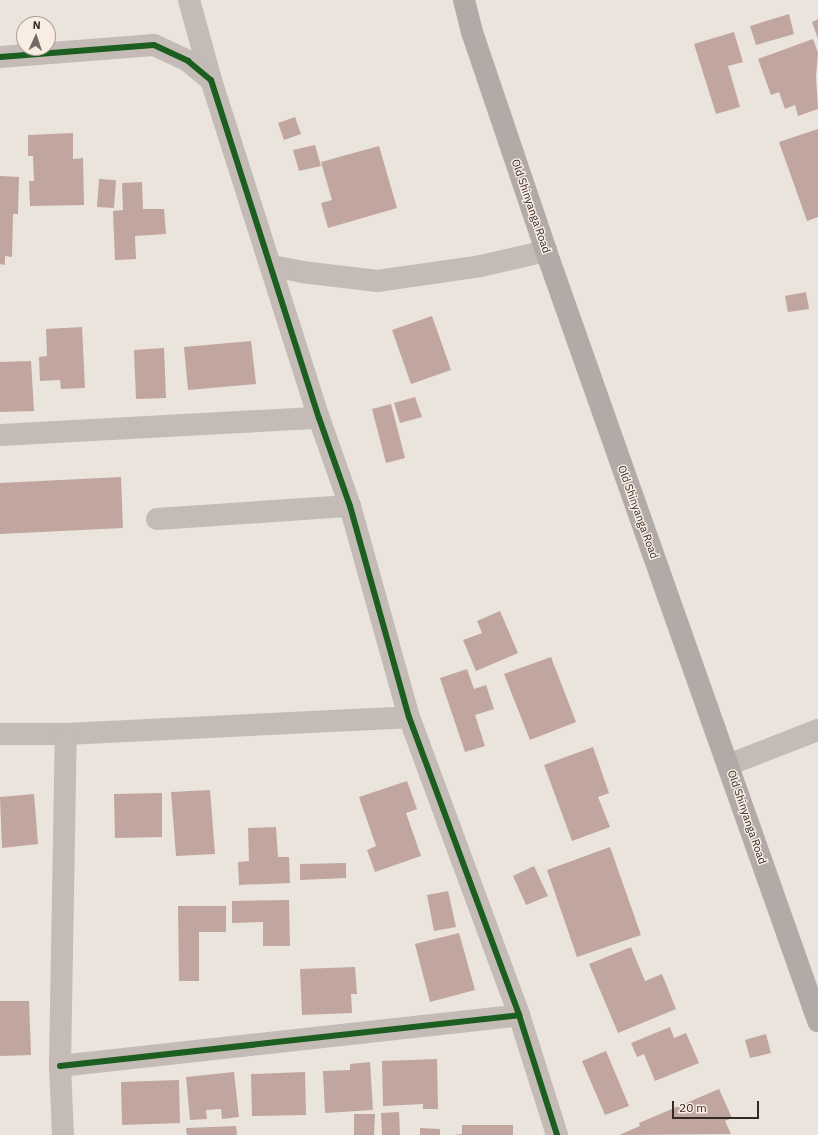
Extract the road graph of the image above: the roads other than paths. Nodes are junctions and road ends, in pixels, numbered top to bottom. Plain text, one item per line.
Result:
1 (189, 0) edge
2 (464, 0) edge
3 (0, 57) edge
4 (211, 80) junction
5 (546, 251) junction
6 (272, 266) junction
7 (319, 418) junction
8 (0, 435) edge
9 (350, 506) junction
10 (157, 519) dead end
11 (409, 717) junction
12 (818, 730) edge
13 (0, 734) edge
14 (66, 734) junction
15 (728, 765) junction
16 (519, 1015) junction
17 (818, 1021) edge
18 (60, 1066) junction
19 (62, 1135) edge
20 (557, 1135) edge

1 - 4 street
2 - 5 main road, Old Shinyanga Road
3 - 4 street
4 - 6 street
5 - 6 street
5 - 15 main road, Old Shinyanga Road
6 - 7 street
7 - 8 street
7 - 9 street
9 - 10 street
9 - 11 street
11 - 14 street
11 - 16 street
12 - 15 street
13 - 14 street
14 - 18 street
15 - 17 main road, Old Shinyanga Road
16 - 18 street
16 - 20 street
18 - 19 street

